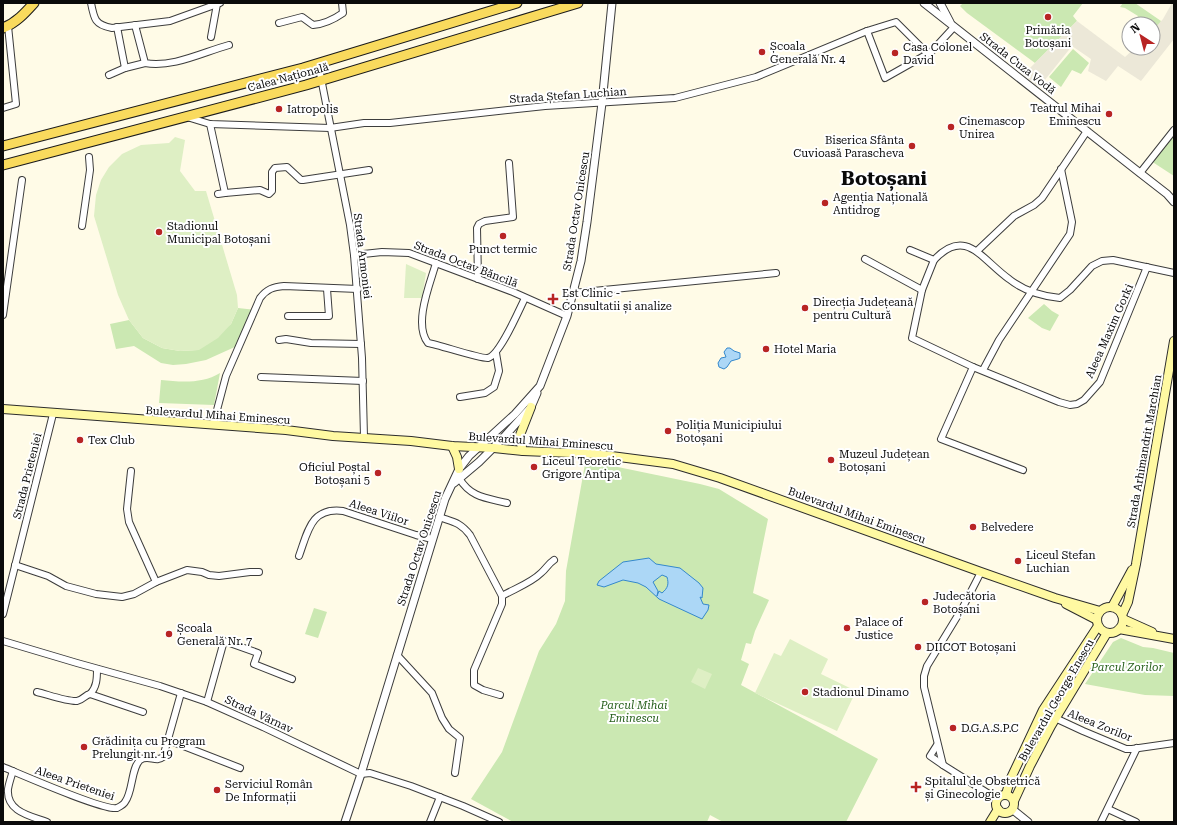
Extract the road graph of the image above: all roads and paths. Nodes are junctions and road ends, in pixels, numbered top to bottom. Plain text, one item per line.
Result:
1 (34, 3) edge
2 (91, 3) edge
3 (219, 3) edge
4 (342, 3) edge
5 (517, 3) edge
6 (578, 3) edge
7 (612, 3) edge
8 (926, 5) edge
9 (941, 6) edge
10 (279, 23) dead end
11 (135, 25) junction
12 (952, 25) junction
13 (6, 27) edge
14 (117, 27) junction
15 (867, 31) junction
16 (211, 37) dead end
17 (229, 45) dead end
18 (928, 53) junction
19 (145, 63) junction
20 (318, 63) junction
21 (125, 68) junction
22 (110, 75) dead end
23 (322, 80) junction
24 (602, 103) junction
25 (3, 108) edge
26 (186, 116) junction
27 (210, 124) junction
28 (330, 128) junction
29 (1174, 130) edge
30 (1087, 131) junction
31 (3, 146) edge
32 (89, 157) dead end
33 (509, 163) dead end
34 (3, 165) edge
35 (1061, 169) junction
36 (369, 170) dead end
37 (1140, 173) junction
38 (340, 174) junction
39 (22, 180) dead end
40 (226, 193) junction
41 (218, 194) dead end
42 (1170, 195) edge
43 (1174, 202) edge
44 (82, 226) dead end
45 (910, 250) dead end
46 (977, 251) junction
47 (354, 255) junction
48 (865, 259) dead end
49 (934, 260) junction
50 (436, 263) junction
51 (1147, 267) junction
52 (776, 273) dead end
53 (1174, 273) edge
54 (478, 279) junction
55 (327, 289) junction
56 (358, 289) junction
57 (922, 290) junction
58 (573, 293) junction
59 (1031, 293) junction
60 (525, 298) junction
61 (3, 315) edge
62 (288, 316) dead end
63 (567, 316) junction
64 (279, 340) dead end
65 (1174, 342) edge
66 (361, 344) junction
67 (496, 353) junction
68 (973, 367) junction
69 (983, 370) junction
70 (261, 377) dead end
71 (363, 381) junction
72 (540, 386) junction
73 (460, 397) dead end
74 (530, 407) junction
75 (3, 409) edge
76 (53, 414) junction
77 (213, 425) junction
78 (364, 437) junction
79 (452, 446) junction
80 (478, 447) junction
81 (494, 448) junction
82 (523, 451) junction
83 (459, 470) junction
84 (1023, 470) dead end
85 (131, 471) dead end
86 (458, 478) junction
87 (450, 488) junction
88 (507, 503) dead end
89 (439, 517) junction
90 (432, 539) junction
91 (299, 556) dead end
92 (554, 560) dead end
93 (1136, 564) junction
94 (15, 565) junction
95 (259, 572) dead end
96 (981, 572) junction
97 (156, 582) junction
98 (502, 596) junction
99 (1055, 598) junction
100 (1112, 607) junction
101 (1100, 611) junction
102 (3, 614) edge
103 (1122, 617) junction
104 (1097, 623) junction
105 (1119, 630) junction
106 (1107, 633) junction
107 (1162, 636) junction
108 (1174, 639) edge
109 (3, 641) edge
110 (397, 655) junction
111 (97, 669) junction
112 (292, 679) dead end
113 (37, 692) dead end
114 (90, 694) junction
115 (181, 694) junction
116 (500, 695) dead end
117 (207, 702) junction
118 (143, 712) dead end
119 (1056, 718) junction
120 (168, 740) junction
121 (1174, 743) edge
122 (937, 745) junction
123 (1137, 748) junction
124 (943, 765) junction
125 (3, 767) edge
126 (240, 768) dead end
127 (13, 771) junction
128 (455, 773) dead end
129 (361, 774) junction
130 (1006, 794) junction
131 (440, 797) junction
132 (997, 799) junction
133 (1014, 800) junction
134 (998, 809) junction
135 (1108, 810) junction
136 (1010, 811) junction
137 (1003, 821) edge
138 (47, 822) edge
139 (345, 822) edge
140 (430, 822) edge
141 (499, 822) edge
142 (990, 822) edge
143 (1028, 822) edge
144 (1101, 822) edge
145 (1136, 822) edge

1 - 13 main road
2 - 14 street
3 - 11 street
3 - 16 street
4 - 10 street
5 - 20 main road, Calea Națională
6 - 23 main road, Calea Națională
7 - 24 street, Strada Octav Onicescu
8 - 9 street, Strada Cuza Vodă
8 - 9 street
9 - 12 street, Strada Cuza Vodă
11 - 14 street
11 - 19 street
12 - 18 street
12 - 30 street, Strada Cuza Vodă
13 - 25 street
14 - 21 street
15 - 18 street, Strada Ștefan Luchian
15 - 18 street
15 - 24 street, Strada Ștefan Luchian
17 - 19 street
19 - 21 street
20 - 23 street, Strada Armoniei
20 - 31 main road, Calea Națională
21 - 22 street
23 - 26 main road, Calea Națională
23 - 28 street, Strada Armoniei
24 - 28 street, Strada Ștefan Luchian
24 - 58 street, Strada Octav Onicescu
26 - 27 street, Strada Ștefan Luchian
26 - 34 main road, Calea Națională
27 - 28 street, Strada Ștefan Luchian
27 - 40 street
28 - 38 street, Strada Armoniei
29 - 37 street
30 - 35 street
30 - 37 street, Strada Cuza Vodă
32 - 44 street
33 - 54 street
35 - 46 street
35 - 59 street
36 - 38 street
37 - 42 street, Strada Cuza Vodă
38 - 40 street
38 - 47 street, Strada Armoniei
39 - 61 street
40 - 41 street
42 - 43 street, Strada Cuza Vodă
45 - 49 street
46 - 49 street
46 - 59 street
47 - 50 street, Strada Octav Băncilă
47 - 56 street, Strada Armoniei
48 - 57 street
49 - 57 street
50 - 54 street, Strada Octav Băncilă
50 - 67 street
51 - 53 street
51 - 59 street
51 - 69 street, Aleea Maxim Gorki
52 - 58 street
54 - 60 street, Strada Octav Băncilă
55 - 56 street
55 - 62 street
55 - 77 street
56 - 66 street, Strada Armoniei
57 - 68 street, Aleea Maxim Gorki
58 - 63 street, Strada Octav Onicescu
59 - 69 street
60 - 63 street, Strada Octav Băncilă
60 - 67 street
63 - 72 street, Strada Octav Onicescu
64 - 66 street
65 - 93 main road, Strada Arhimandrit Marchian
66 - 71 street, Strada Armoniei
67 - 73 street
68 - 69 street, Aleea Maxim Gorki
68 - 84 street
70 - 71 street
71 - 78 street, Strada Armoniei
72 - 74 street
72 - 80 street, Strada Octav Onicescu
74 - 81 street
74 - 82 main road
75 - 76 main road, Bulevardul Mihai Eminescu
76 - 77 main road, Bulevardul Mihai Eminescu
76 - 94 street, Strada Prieteniei
77 - 78 main road, Bulevardul Mihai Eminescu
78 - 79 main road, Bulevardul Mihai Eminescu
79 - 80 main road, Bulevardul Mihai Eminescu
79 - 83 main road
80 - 81 main road, Bulevardul Mihai Eminescu
80 - 83 street, Strada Octav Onicescu
81 - 82 main road, Bulevardul Mihai Eminescu
81 - 86 street
82 - 96 main road, Bulevardul Mihai Eminescu
83 - 87 street, Strada Octav Onicescu
85 - 97 street
86 - 87 street
86 - 88 street
87 - 89 street, Strada Octav Onicescu
89 - 90 street, Strada Octav Onicescu
89 - 98 street
90 - 91 street, Aleea Viilor
90 - 110 street, Strada Octav Onicescu
92 - 98 street
93 - 100 main road, Strada Arhimandrit Marchian
93 - 103 main road, Strada Arhimandrit Marchian
94 - 97 street
94 - 102 street, Strada Prieteniei
95 - 97 street
96 - 99 main road, Bulevardul Mihai Eminescu
96 - 122 street
98 - 116 street
99 - 101 main road, Bulevardul Mihai Eminescu
99 - 104 main road, Bulevardul Mihai Eminescu
100 - 101 main road
100 - 103 main road
101 - 104 main road
103 - 105 main road
103 - 107 main road
104 - 106 main road
104 - 130 main road, Bulevardul George Enescu
105 - 106 main road
105 - 107 main road
106 - 119 main road, Bulevardul George Enescu
107 - 108 main road
109 - 111 street, Strada Vârnav
110 - 128 street
110 - 129 street, Strada Octav Onicescu
111 - 114 street
111 - 115 street, Strada Vârnav
112 - 117 street
113 - 114 street
114 - 118 street
115 - 117 street, Strada Vârnav
115 - 120 street, Aleea Prieteniei
117 - 129 street, Strada Vârnav
119 - 123 street, Aleea Zorilor
119 - 133 main road, Bulevardul George Enescu
120 - 126 street
120 - 127 street, Aleea Prieteniei
121 - 123 street, Aleea Zorilor
122 - 124 street
122 - 124 street
123 - 135 street, Aleea Zorilor
124 - 132 street
125 - 127 street, Aleea Prieteniei
127 - 138 street
129 - 131 street, Strada Vârnav
129 - 139 street, Strada Octav Onicescu
130 - 132 main road
130 - 133 main road
131 - 140 street
131 - 141 street, Strada Vârnav
132 - 134 main road
133 - 136 main road
134 - 136 main road
134 - 142 main road
135 - 144 street, Aleea Zorilor
135 - 145 street
136 - 137 main road
136 - 143 street

